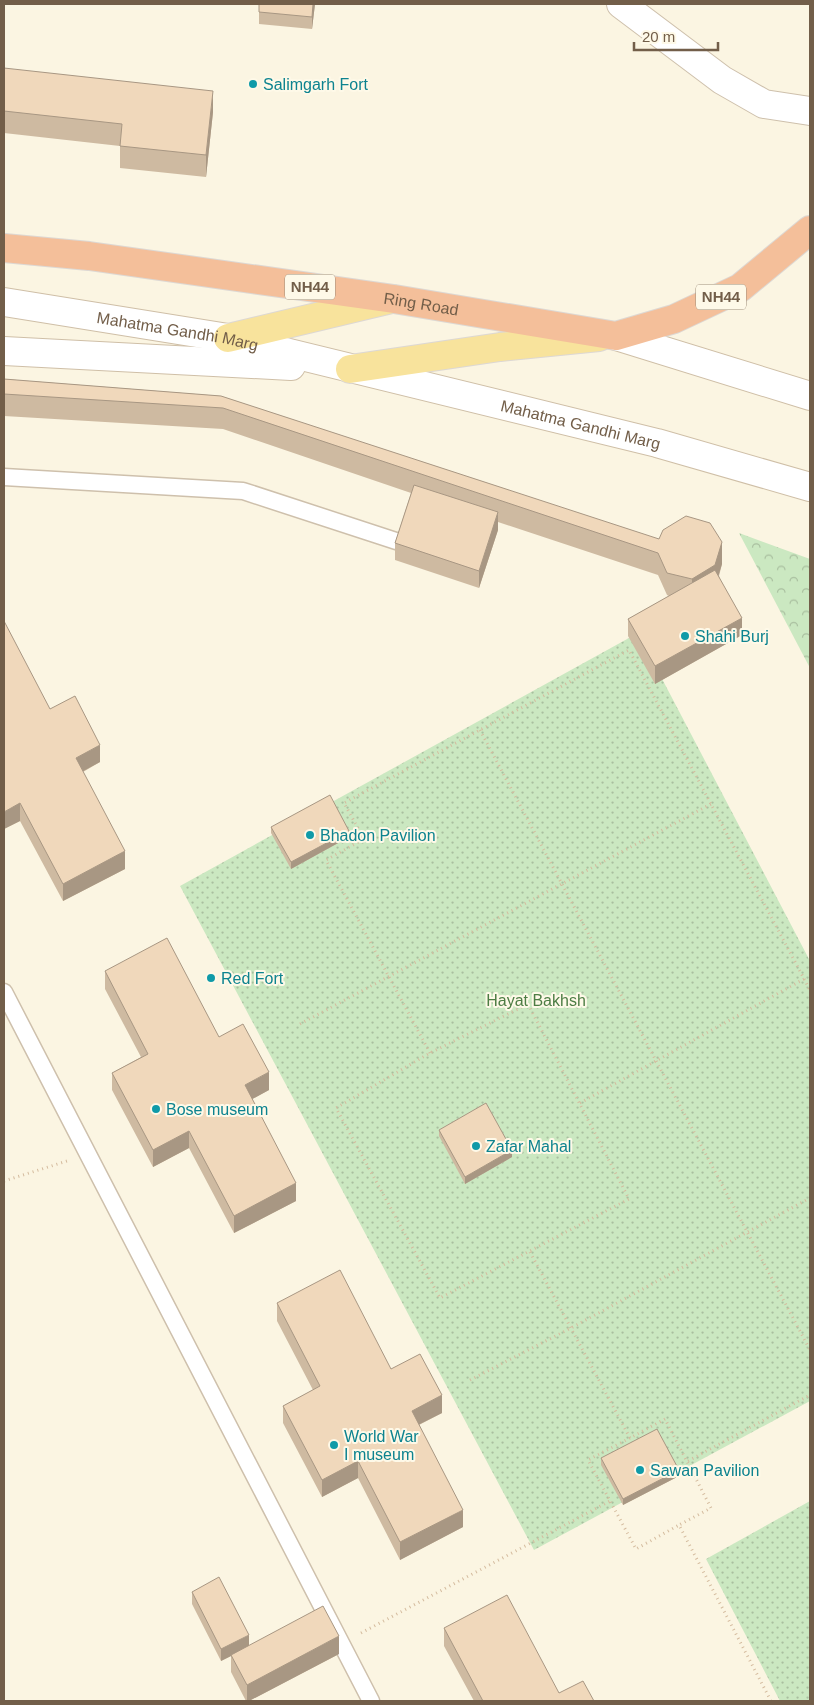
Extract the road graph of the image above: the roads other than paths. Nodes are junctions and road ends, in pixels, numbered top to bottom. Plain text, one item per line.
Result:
1 (621, 4) edge
2 (810, 111) edge
3 (810, 230) edge
4 (4, 248) edge
5 (394, 299) junction
6 (4, 302) edge
7 (616, 336) junction
8 (228, 338) junction
9 (4, 350) edge
10 (350, 368) junction
11 (810, 396) edge
12 (4, 477) edge
13 (810, 487) edge
14 (396, 541) edge
15 (4, 992) edge
16 (371, 1701) edge

1 - 2 main road
3 - 7 highway, Ring Road / NH44
4 - 5 highway, Ring Road / NH44
5 - 7 highway, Ring Road / NH44
5 - 8 main road
6 - 8 main road, Mahatma Gandhi Marg
7 - 10 main road
7 - 11 main road
8 - 10 main road, Mahatma Gandhi Marg
9 - 10 main road, Mahatma Gandhi Marg
10 - 13 main road, Mahatma Gandhi Marg
12 - 14 lane
15 - 16 lane

